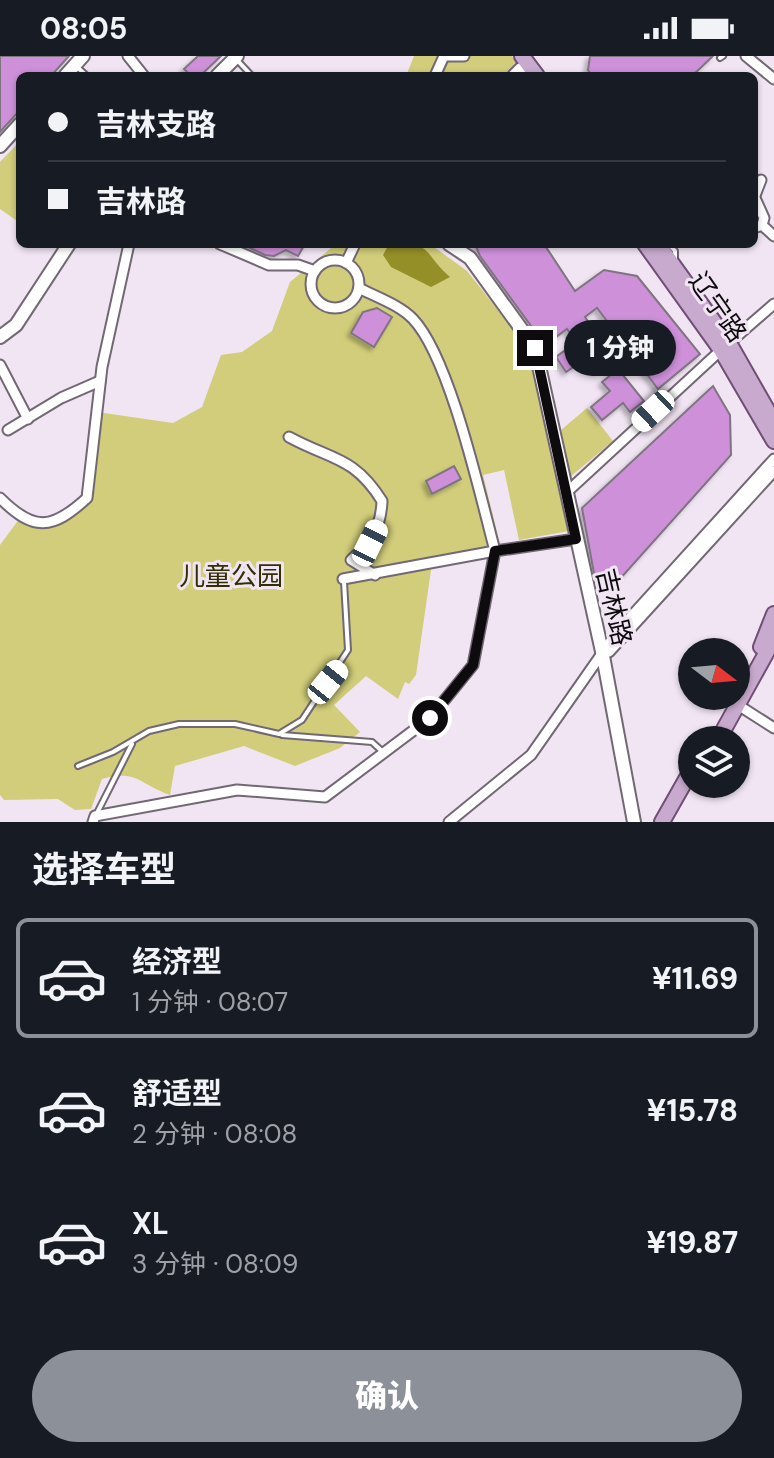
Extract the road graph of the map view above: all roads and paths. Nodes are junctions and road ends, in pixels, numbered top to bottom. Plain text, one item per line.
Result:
1 (128, 56) edge
2 (446, 56) edge
3 (464, 56) edge
4 (746, 56) edge
5 (236, 57) edge
6 (141, 72) edge
7 (221, 72) edge
8 (774, 79) edge
9 (16, 128) edge
10 (0, 146) edge
11 (761, 180) dead end
12 (758, 188) edge
13 (758, 206) edge
14 (758, 227) edge
15 (774, 236) edge
16 (66, 248) edge
17 (128, 248) edge
18 (229, 248) edge
19 (353, 248) edge
20 (455, 248) edge
21 (648, 248) edge
22 (661, 248) edge
23 (672, 248) edge
24 (346, 263) junction
25 (675, 267) junction
26 (315, 271) junction
27 (359, 288) junction
28 (774, 304) edge
29 (0, 337) edge
30 (725, 346) junction
31 (0, 365) edge
32 (100, 381) junction
33 (28, 419) junction
34 (774, 422) edge
35 (8, 430) dead end
36 (289, 437) dead end
37 (774, 441) edge
38 (774, 459) edge
39 (774, 471) edge
40 (567, 492) junction
41 (0, 498) edge
42 (576, 539) junction
43 (495, 551) junction
44 (375, 575) junction
45 (343, 579) joint
46 (774, 614) edge
47 (774, 639) edge
48 (603, 656) junction
49 (750, 667) edge
50 (750, 676) edge
51 (750, 709) edge
52 (774, 728) edge
53 (279, 734) junction
54 (133, 742) junction
55 (384, 753) junction
56 (78, 766) dead end
57 (678, 794) edge
58 (685, 798) edge
59 (94, 819) edge
60 (449, 822) edge
61 (634, 822) edge
62 (662, 822) edge
63 (671, 822) edge

1 - 6 street
2 - 3 street
4 - 8 street
5 - 7 street
9 - 10 street
11 - 12 street
13 - 14 street
14 - 15 street
16 - 29 street
17 - 32 street
18 - 26 street
19 - 24 street
20 - 40 street, 吉林路
21 - 30 main road, 辽宁路
22 - 25 main road, 辽宁路
23 - 25 lane
24 - 26 street
24 - 27 street
25 - 30 main road, 辽宁路
26 - 27 street
27 - 43 street
28 - 30 street
30 - 34 main road, 辽宁路
30 - 37 main road, 辽宁路
30 - 40 street
31 - 33 street
32 - 33 street
32 - 41 street
33 - 35 street
36 - 44 street
38 - 48 street
39 - 48 street
40 - 42 street, 吉林路
42 - 43 street
42 - 48 street, 吉林路
43 - 44 street
43 - 55 street
44 - 45 street
45 - 53 lane
46 - 49 main road
47 - 50 main road
48 - 60 street
48 - 61 street, 吉林路
51 - 52 street
53 - 54 lane
53 - 55 lane
54 - 56 lane
54 - 59 lane
55 - 59 street
57 - 62 main road
58 - 63 main road

